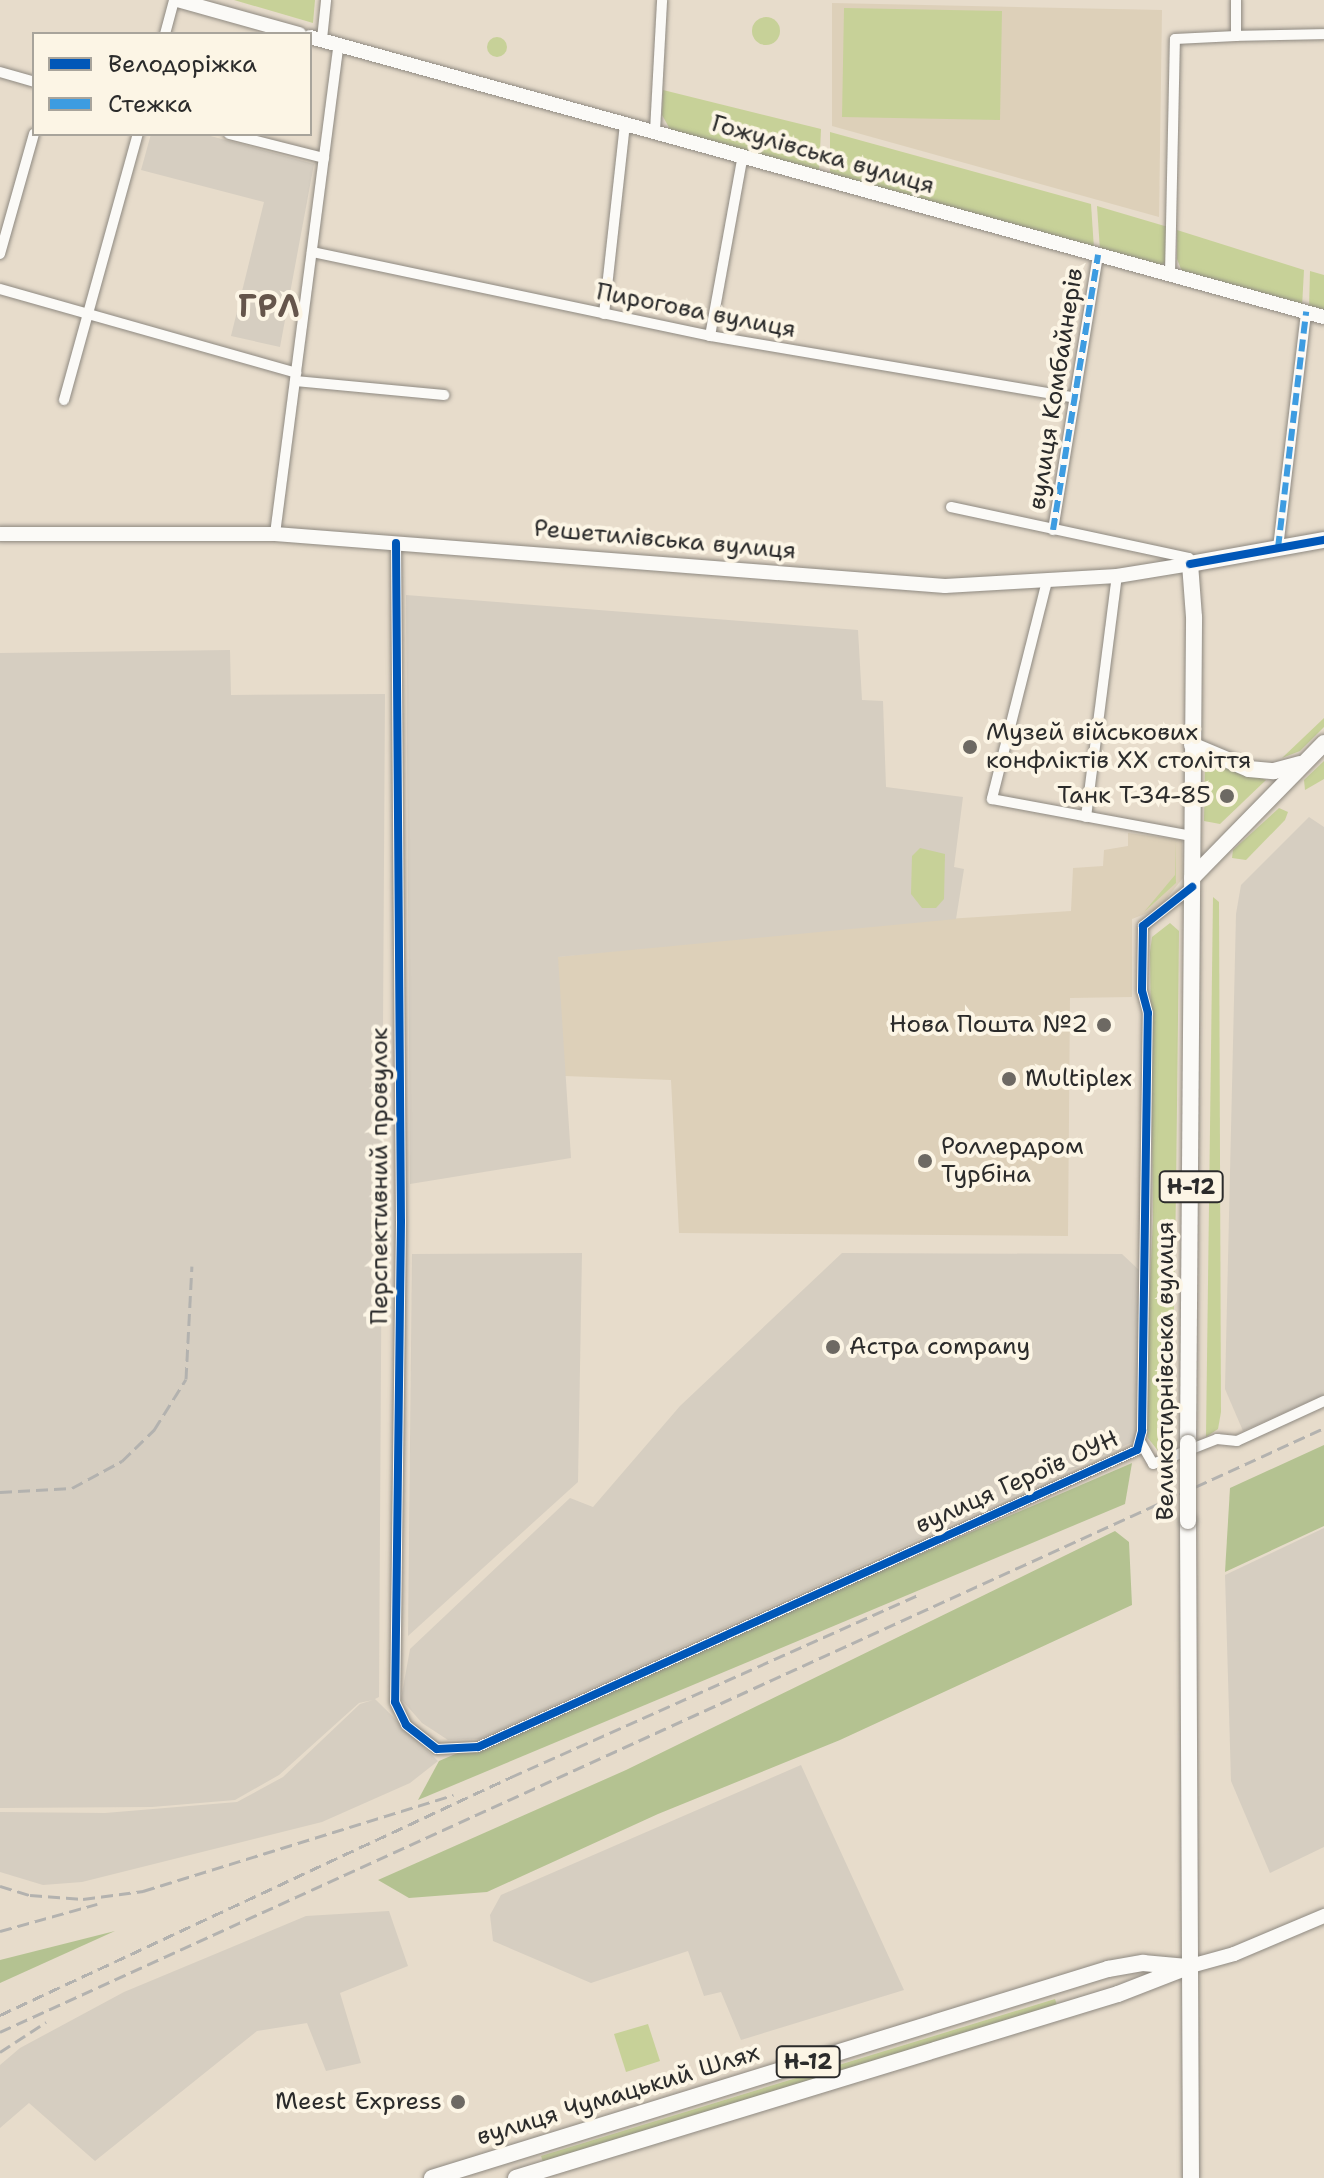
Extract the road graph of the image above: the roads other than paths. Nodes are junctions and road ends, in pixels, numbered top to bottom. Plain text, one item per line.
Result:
1 (175, 0) edge
2 (326, 0) edge
3 (662, 0) edge
4 (1236, 0) edge
5 (166, 32) edge
6 (292, 32) edge
7 (1324, 34) edge
8 (1236, 36) junction
9 (316, 38) edge
10 (339, 44) junction
11 (0, 72) edge
12 (32, 81) edge
13 (625, 124) junction
14 (655, 131) junction
15 (33, 136) edge
16 (137, 136) edge
17 (237, 136) edge
18 (743, 155) junction
19 (324, 158) junction
20 (312, 252) junction
21 (0, 254) edge
22 (1098, 255) junction
23 (1170, 274) junction
24 (0, 289) edge
25 (90, 312) junction
26 (1306, 312) junction
27 (604, 314) junction
28 (1324, 317) edge
29 (710, 336) junction
30 (296, 377) junction
31 (444, 395) dead end
32 (1075, 398) junction
33 (64, 400) dead end
34 (951, 507) dead end
35 (1053, 530) junction
36 (0, 534) edge
37 (275, 534) junction
38 (1324, 540) edge
39 (396, 543) junction
40 (1278, 548) junction
41 (1190, 564) junction
42 (1117, 576) junction
43 (1047, 581) junction
44 (1324, 743) edge
45 (1192, 745) junction
46 (1302, 763) junction
47 (1086, 817) junction
48 (1191, 836) junction
49 (1192, 882) junction
50 (1324, 1401) edge
51 (1141, 1443) junction
52 (478, 1747) joint
53 (1324, 1916) edge
54 (1187, 1967) junction
55 (1069, 1981) junction
56 (1078, 2006) junction
57 (532, 2147) junction
58 (537, 2175) edge
59 (432, 2178) edge
60 (516, 2178) edge
61 (1191, 2178) edge

1 - 5 street
1 - 6 street
2 - 9 street
3 - 14 street
4 - 8 street
7 - 8 street
8 - 23 street
9 - 10 street, Гожулівська вулиця
10 - 13 street, Гожулівська вулиця
10 - 19 street
11 - 12 street
13 - 14 street, Гожулівська вулиця
13 - 27 street
14 - 18 street, Гожулівська вулиця
15 - 21 street
16 - 25 street
17 - 19 street
18 - 22 street, Гожулівська вулиця
18 - 29 street
19 - 20 street
20 - 27 street, Пирогова вулиця
20 - 30 street
22 - 23 street, Гожулівська вулиця
22 - 32 street, вулиця Комбайнерів
23 - 26 street, Гожулівська вулиця
24 - 25 street
25 - 30 street
25 - 33 street
26 - 28 street, Гожулівська вулиця
26 - 40 street
27 - 29 street, Пирогова вулиця
29 - 32 street, Пирогова вулиця
30 - 31 street
30 - 37 street
32 - 35 street, вулиця Комбайнерів
34 - 35 street
35 - 41 street
36 - 37 street, Решетилівська вулиця
37 - 39 street, Решетилівська вулиця
38 - 40 main road, Решетилівська вулиця
39 - 43 street, Решетилівська вулиця
39 - 52 street, Перспективний провулок
40 - 41 main road, Решетилівська вулиця
41 - 42 street, Решетилівська вулиця
41 - 45 main road, Великотирнівська вулиця / Н-12
42 - 43 street, Решетилівська вулиця
42 - 47 street
43 - 47 street
44 - 46 main road
45 - 46 main road
45 - 48 main road, Великотирнівська вулиця / Н-12
46 - 49 main road
47 - 48 street
48 - 49 main road, Великотирнівська вулиця / Н-12
49 - 51 street, вулиця Героїв ОУН
49 - 54 main road, Великотирнівська вулиця / Н-12, bridge
50 - 51 street
51 - 52 street, вулиця Героїв ОУН
53 - 54 street, вулиця Чумацький Шлях
54 - 55 main road, вулиця Чумацький Шлях / Н-12
54 - 56 main road, вулиця Чумацький Шлях / Н-12
54 - 61 main road, Великотирнівська вулиця
55 - 56 main road
55 - 57 main road, вулиця Чумацький Шлях / Н-12
56 - 58 main road, вулиця Чумацький Шлях / Н-12
57 - 58 main road
57 - 59 main road, вулиця Чумацький Шлях / Н-12
58 - 60 main road, вулиця Чумацький Шлях / Н-12

